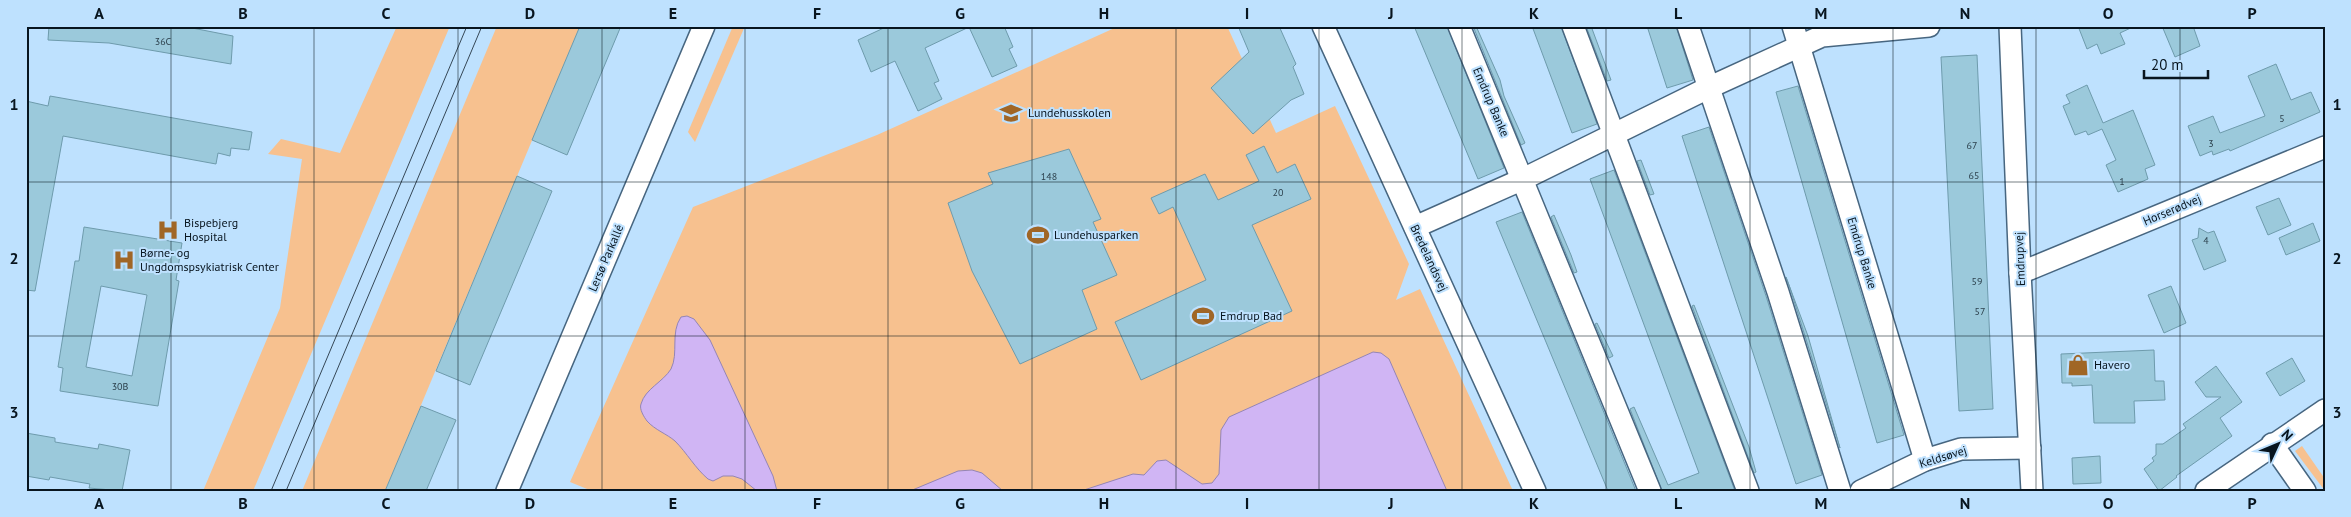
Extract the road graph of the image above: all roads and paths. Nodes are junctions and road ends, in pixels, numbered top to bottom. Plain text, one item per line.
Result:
1 (704, 26) edge
2 (1323, 26) edge
3 (1459, 26) edge
4 (1573, 26) edge
5 (1688, 26) edge
6 (1929, 26) edge
7 (2010, 26) edge
8 (1795, 36) edge
9 (1708, 88) junction
10 (1614, 132) junction
11 (2325, 147) edge
12 (1523, 179) junction
13 (1415, 227) junction
14 (2020, 273) junction
15 (2325, 410) edge
16 (2272, 444) junction
17 (2030, 448) junction
18 (1924, 460) junction
19 (507, 491) edge
20 (1535, 491) edge
21 (1650, 491) edge
22 (1748, 491) edge
23 (1840, 491) edge
24 (1861, 491) edge
25 (2032, 491) edge
26 (2206, 491) edge
27 (2305, 491) edge

1 - 19 street, Lersø Parkallé
2 - 13 street, Bredelandsvej
3 - 12 street, Emdrup Banke
4 - 10 street
5 - 9 street
6 - 8 street
7 - 14 street, Emdrupvej
8 - 9 street
8 - 18 street, Emdrup Banke
9 - 10 street
9 - 23 street
10 - 12 street
10 - 22 street
11 - 14 street, Horserødvej
12 - 13 street
12 - 21 street, Emdrup Banke
13 - 20 street, Bredelandsvej
14 - 17 street, Emdrupvej
15 - 16 street
16 - 26 street
16 - 27 street
17 - 18 street, Keldsøvej
17 - 25 street, Emdrupvej
18 - 24 street, Keldsøvej

